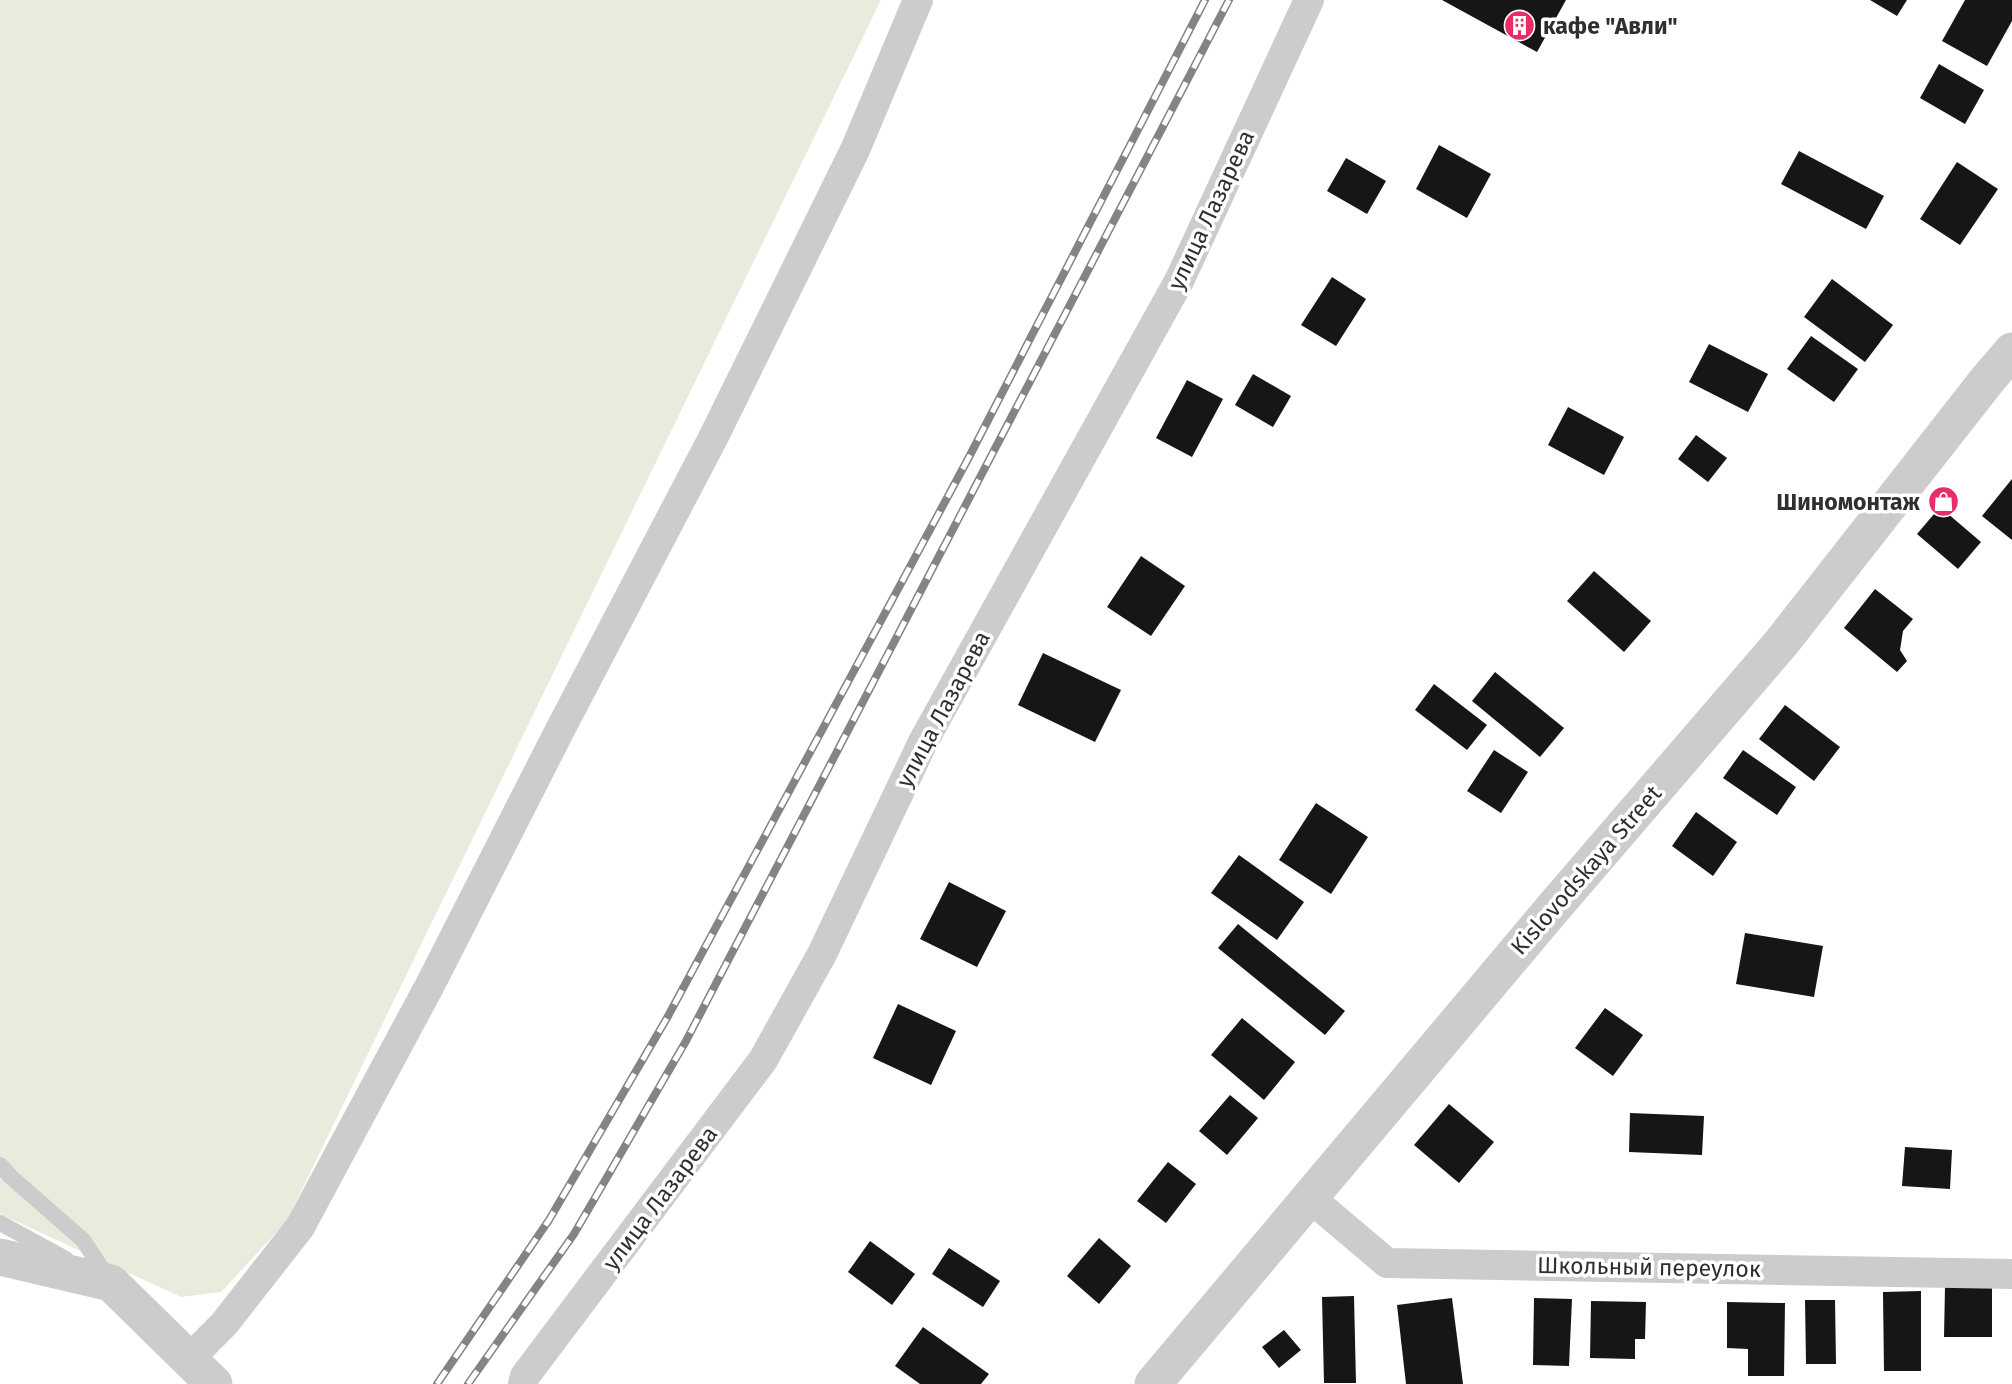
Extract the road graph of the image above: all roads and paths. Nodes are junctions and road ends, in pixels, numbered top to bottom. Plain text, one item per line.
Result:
1 (918, 0) edge
2 (1309, 0) edge
3 (2012, 351) edge
4 (0, 1165) edge
5 (1309, 1197) junction
6 (0, 1223) edge
7 (0, 1257) edge
8 (2012, 1274) edge
9 (111, 1283) junction
10 (188, 1360) junction
11 (214, 1384) edge
12 (523, 1384) edge
13 (1153, 1384) edge

1 - 10 street
2 - 12 street, улица Лазарева
3 - 5 street, Kislovodskaya Street
4 - 9 lane
5 - 8 street, Школьный переулок
5 - 13 street, Kislovodskaya Street
6 - 9 lane
7 - 9 street
9 - 10 street
10 - 11 street

